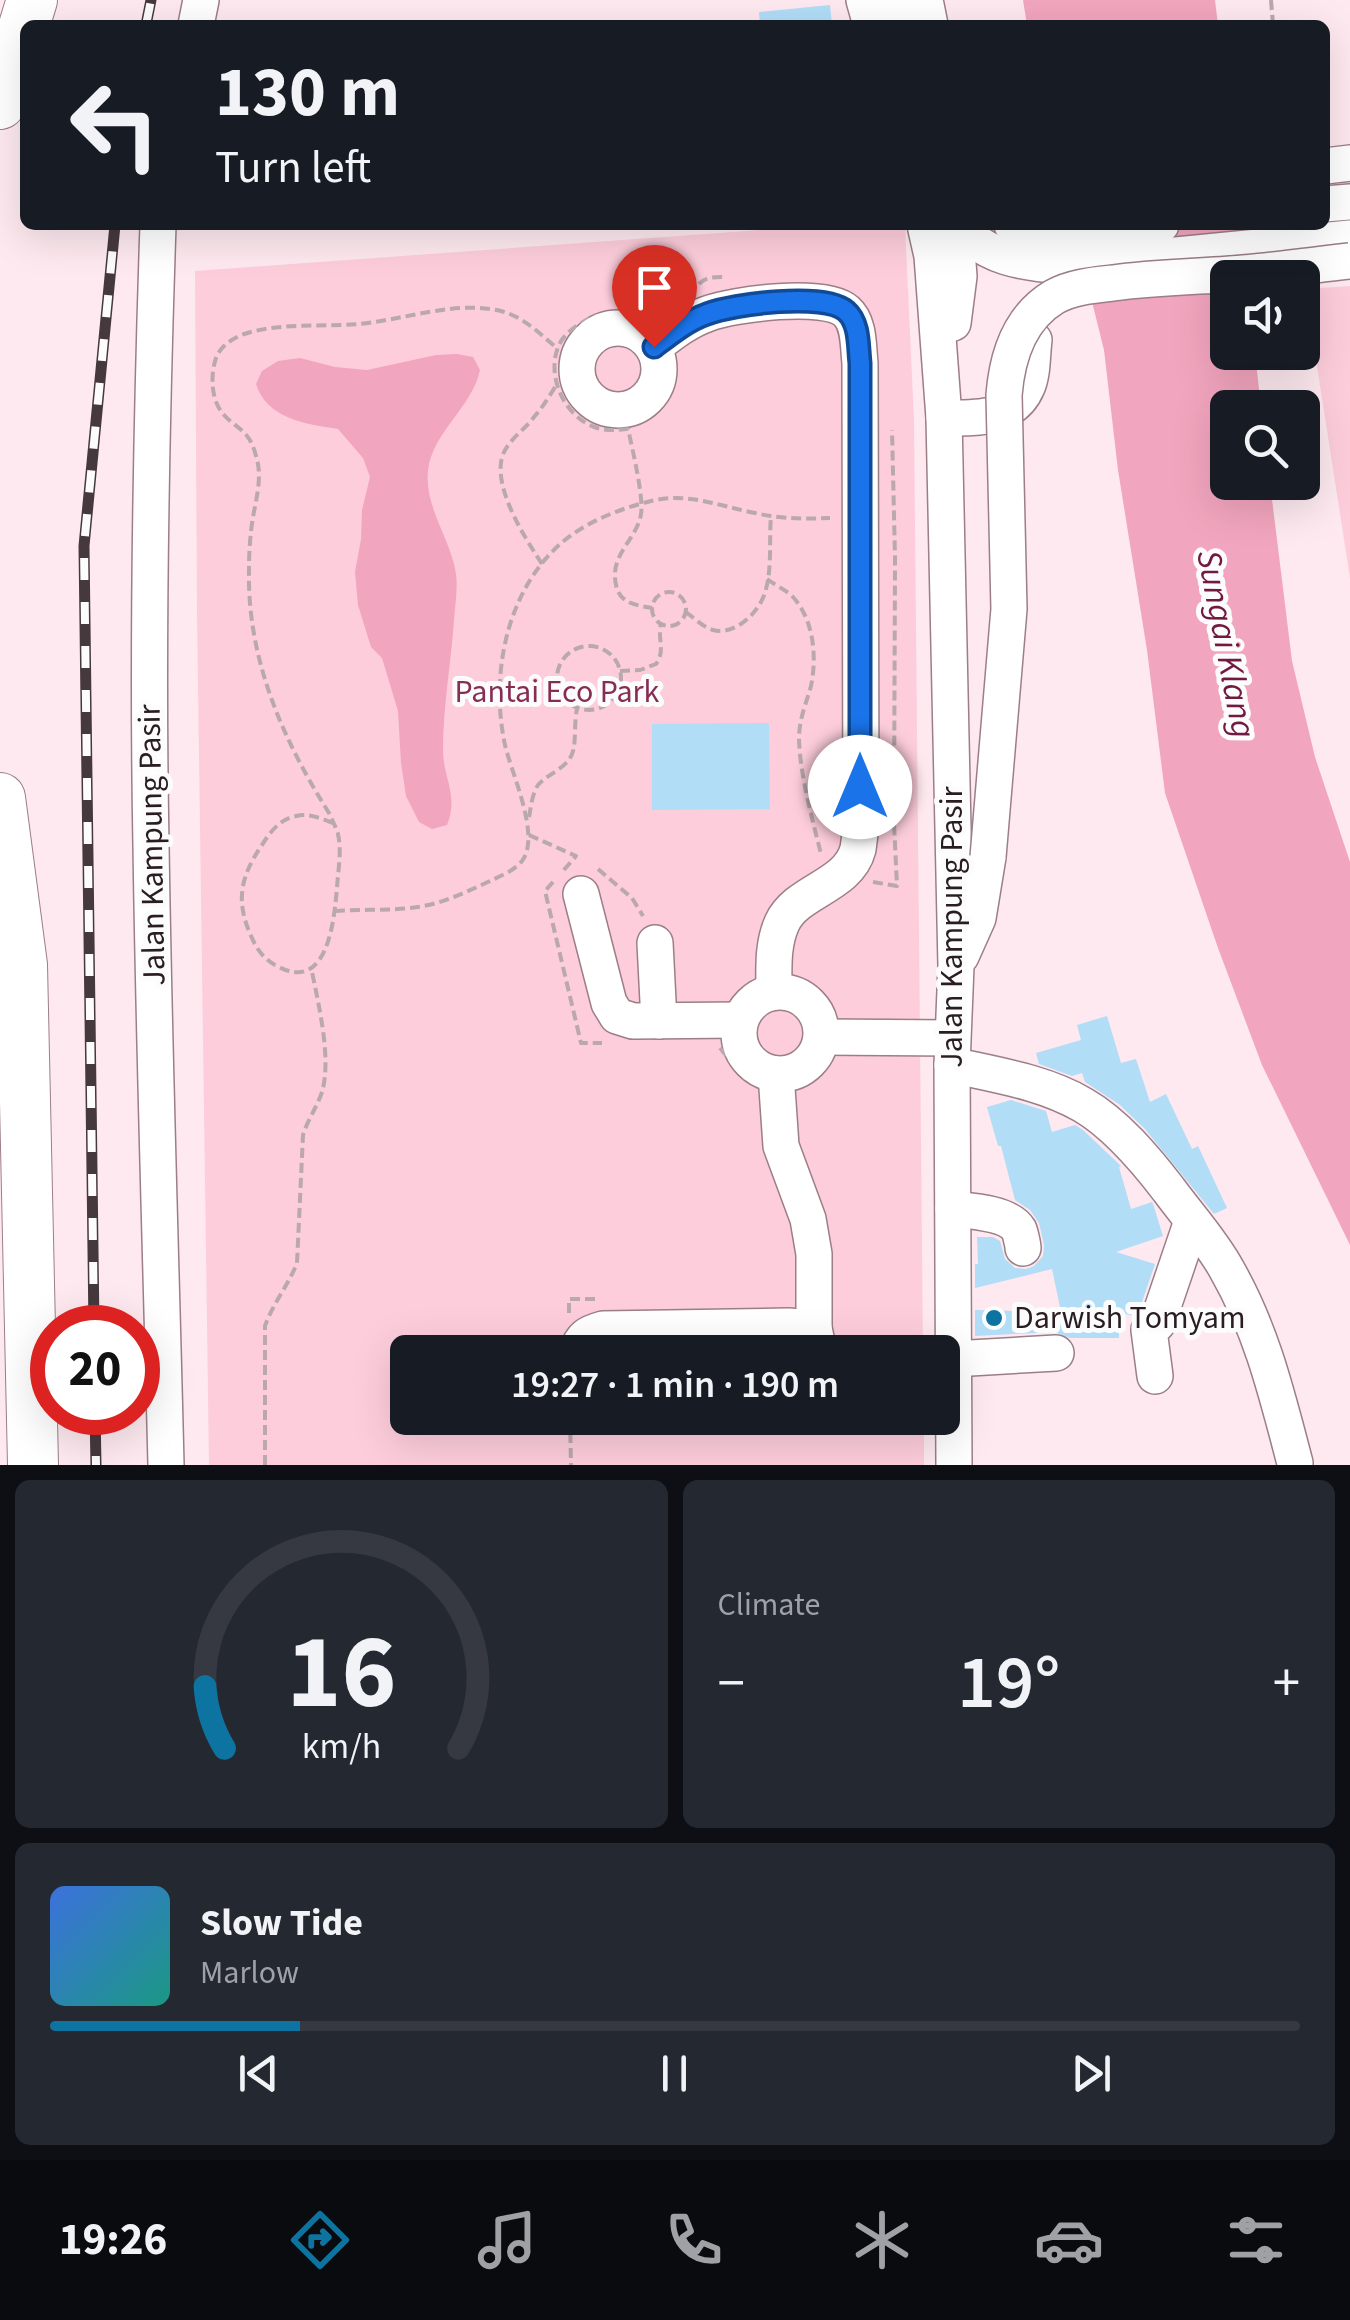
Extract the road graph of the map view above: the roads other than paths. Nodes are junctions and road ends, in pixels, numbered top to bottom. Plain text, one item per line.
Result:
1 (20, 39) edge
2 (0, 104) edge
3 (158, 230) edge
4 (926, 230) edge
5 (957, 230) edge
6 (962, 230) edge
7 (1027, 230) edge
8 (1124, 230) edge
9 (1350, 238) edge
10 (1104, 261) junction
11 (1350, 261) edge
12 (1145, 279) junction
13 (1034, 340) dead end
14 (654, 347) dead end
15 (944, 403) junction
16 (0, 798) edge
17 (586, 879) road end
18 (655, 943) road end
19 (956, 966) junction
20 (774, 992) junction
21 (659, 1021) junction
22 (727, 1032) junction
23 (822, 1037) junction
24 (952, 1052) junction
25 (765, 1083) junction
26 (953, 1209) junction
27 (1192, 1221) junction
28 (1024, 1248) dead end
29 (586, 1335) edge
30 (807, 1335) edge
31 (817, 1335) edge
32 (953, 1335) edge
33 (1056, 1353) dead end
34 (960, 1359) edge
35 (1155, 1376) dead end
36 (954, 1435) edge
37 (1295, 1463) edge
38 (34, 1465) edge
39 (166, 1465) edge
40 (954, 1465) edge

1 - 2 highway
3 - 39 street, Jalan Kampung Pasir
4 - 15 street
5 - 15 street
6 - 10 street
7 - 8 street
9 - 10 street
10 - 12 street
11 - 12 street, bridge
12 - 19 street, bridge
13 - 15 street
14 - 20 street
15 - 19 street, Jalan Kampung Pasir
16 - 38 highway
17 - 21 street
18 - 21 street
19 - 24 street, Jalan Kampung Pasir
20 - 22 street
20 - 23 street
21 - 22 street
22 - 25 street
23 - 24 street
23 - 25 street
24 - 26 street, Jalan Kampung Pasir
24 - 27 street
25 - 31 street
26 - 28 street
26 - 32 street, Jalan Kampung Pasir
27 - 35 street
27 - 37 street
29 - 30 street
33 - 34 street
36 - 40 street, Jalan Kampung Pasir

